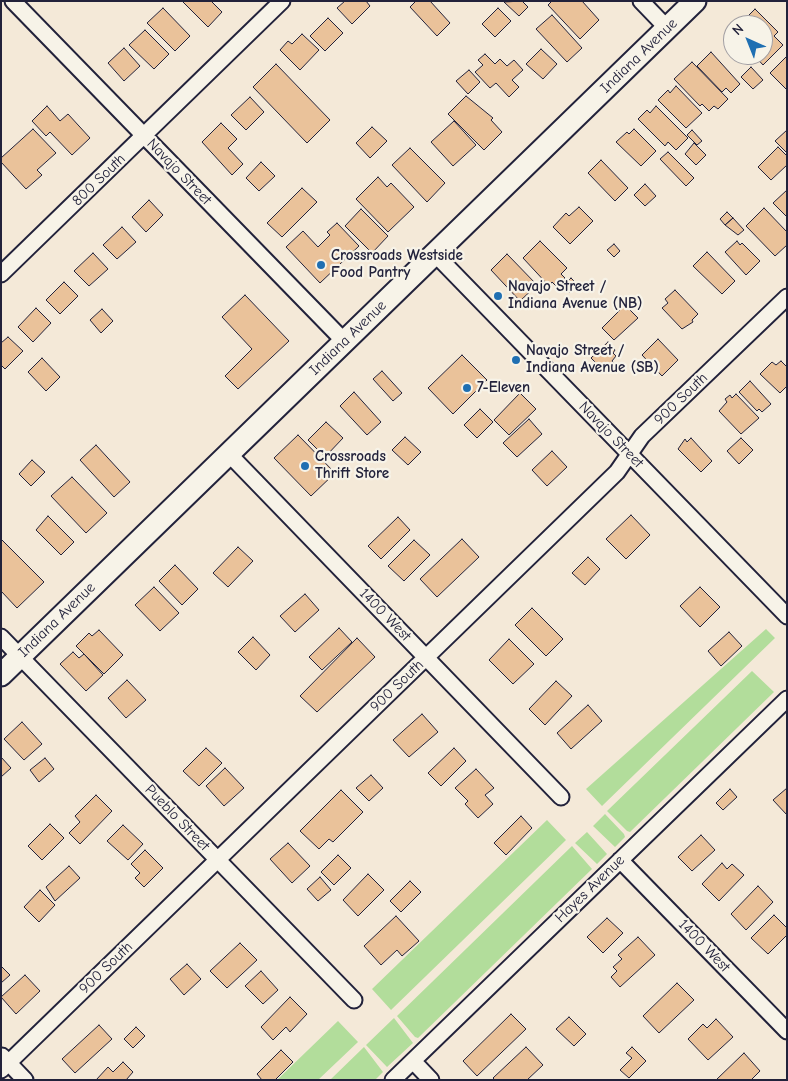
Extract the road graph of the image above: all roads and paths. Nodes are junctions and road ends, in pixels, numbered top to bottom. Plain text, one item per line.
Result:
1 (13, 1) edge
2 (282, 1) edge
3 (641, 1) edge
4 (695, 1) edge
5 (667, 28) junction
6 (144, 136) junction
7 (435, 254) junction
8 (1, 274) edge
9 (787, 297) edge
10 (345, 342) junction
11 (229, 454) junction
12 (630, 454) junction
13 (787, 616) edge
14 (1, 637) edge
15 (20, 656) junction
16 (426, 658) junction
17 (1, 674) edge
18 (787, 699) edge
19 (561, 797) dead end
20 (218, 860) junction
21 (620, 860) junction
22 (354, 1000) dead end
23 (787, 1031) edge
24 (413, 1061) junction
25 (4, 1063) edge
26 (25, 1080) edge
27 (393, 1080) edge
28 (431, 1080) edge

1 - 6 street, Navajo Street
2 - 6 street, 800 South
3 - 5 street
4 - 5 street, Indiana Avenue
5 - 7 street, Indiana Avenue
6 - 8 street, 800 South
6 - 10 street, Navajo Street
7 - 10 street, Indiana Avenue
7 - 12 street, Navajo Street
9 - 12 street, 900 South
10 - 11 street, Indiana Avenue
11 - 15 street, Indiana Avenue
11 - 16 street, 1400 West
12 - 13 street, Navajo Street
12 - 16 street, 900 South
14 - 15 street, Pueblo Street
15 - 17 street, Indiana Avenue
15 - 20 street, Pueblo Street
16 - 19 street, 1400 West
16 - 20 street, 900 South
18 - 21 street, Hayes Avenue
20 - 22 street, Pueblo Street
20 - 25 street, 900 South
21 - 23 street, 1400 West
21 - 24 street, Hayes Avenue
24 - 27 street, Hayes Avenue
24 - 28 street
25 - 26 street

